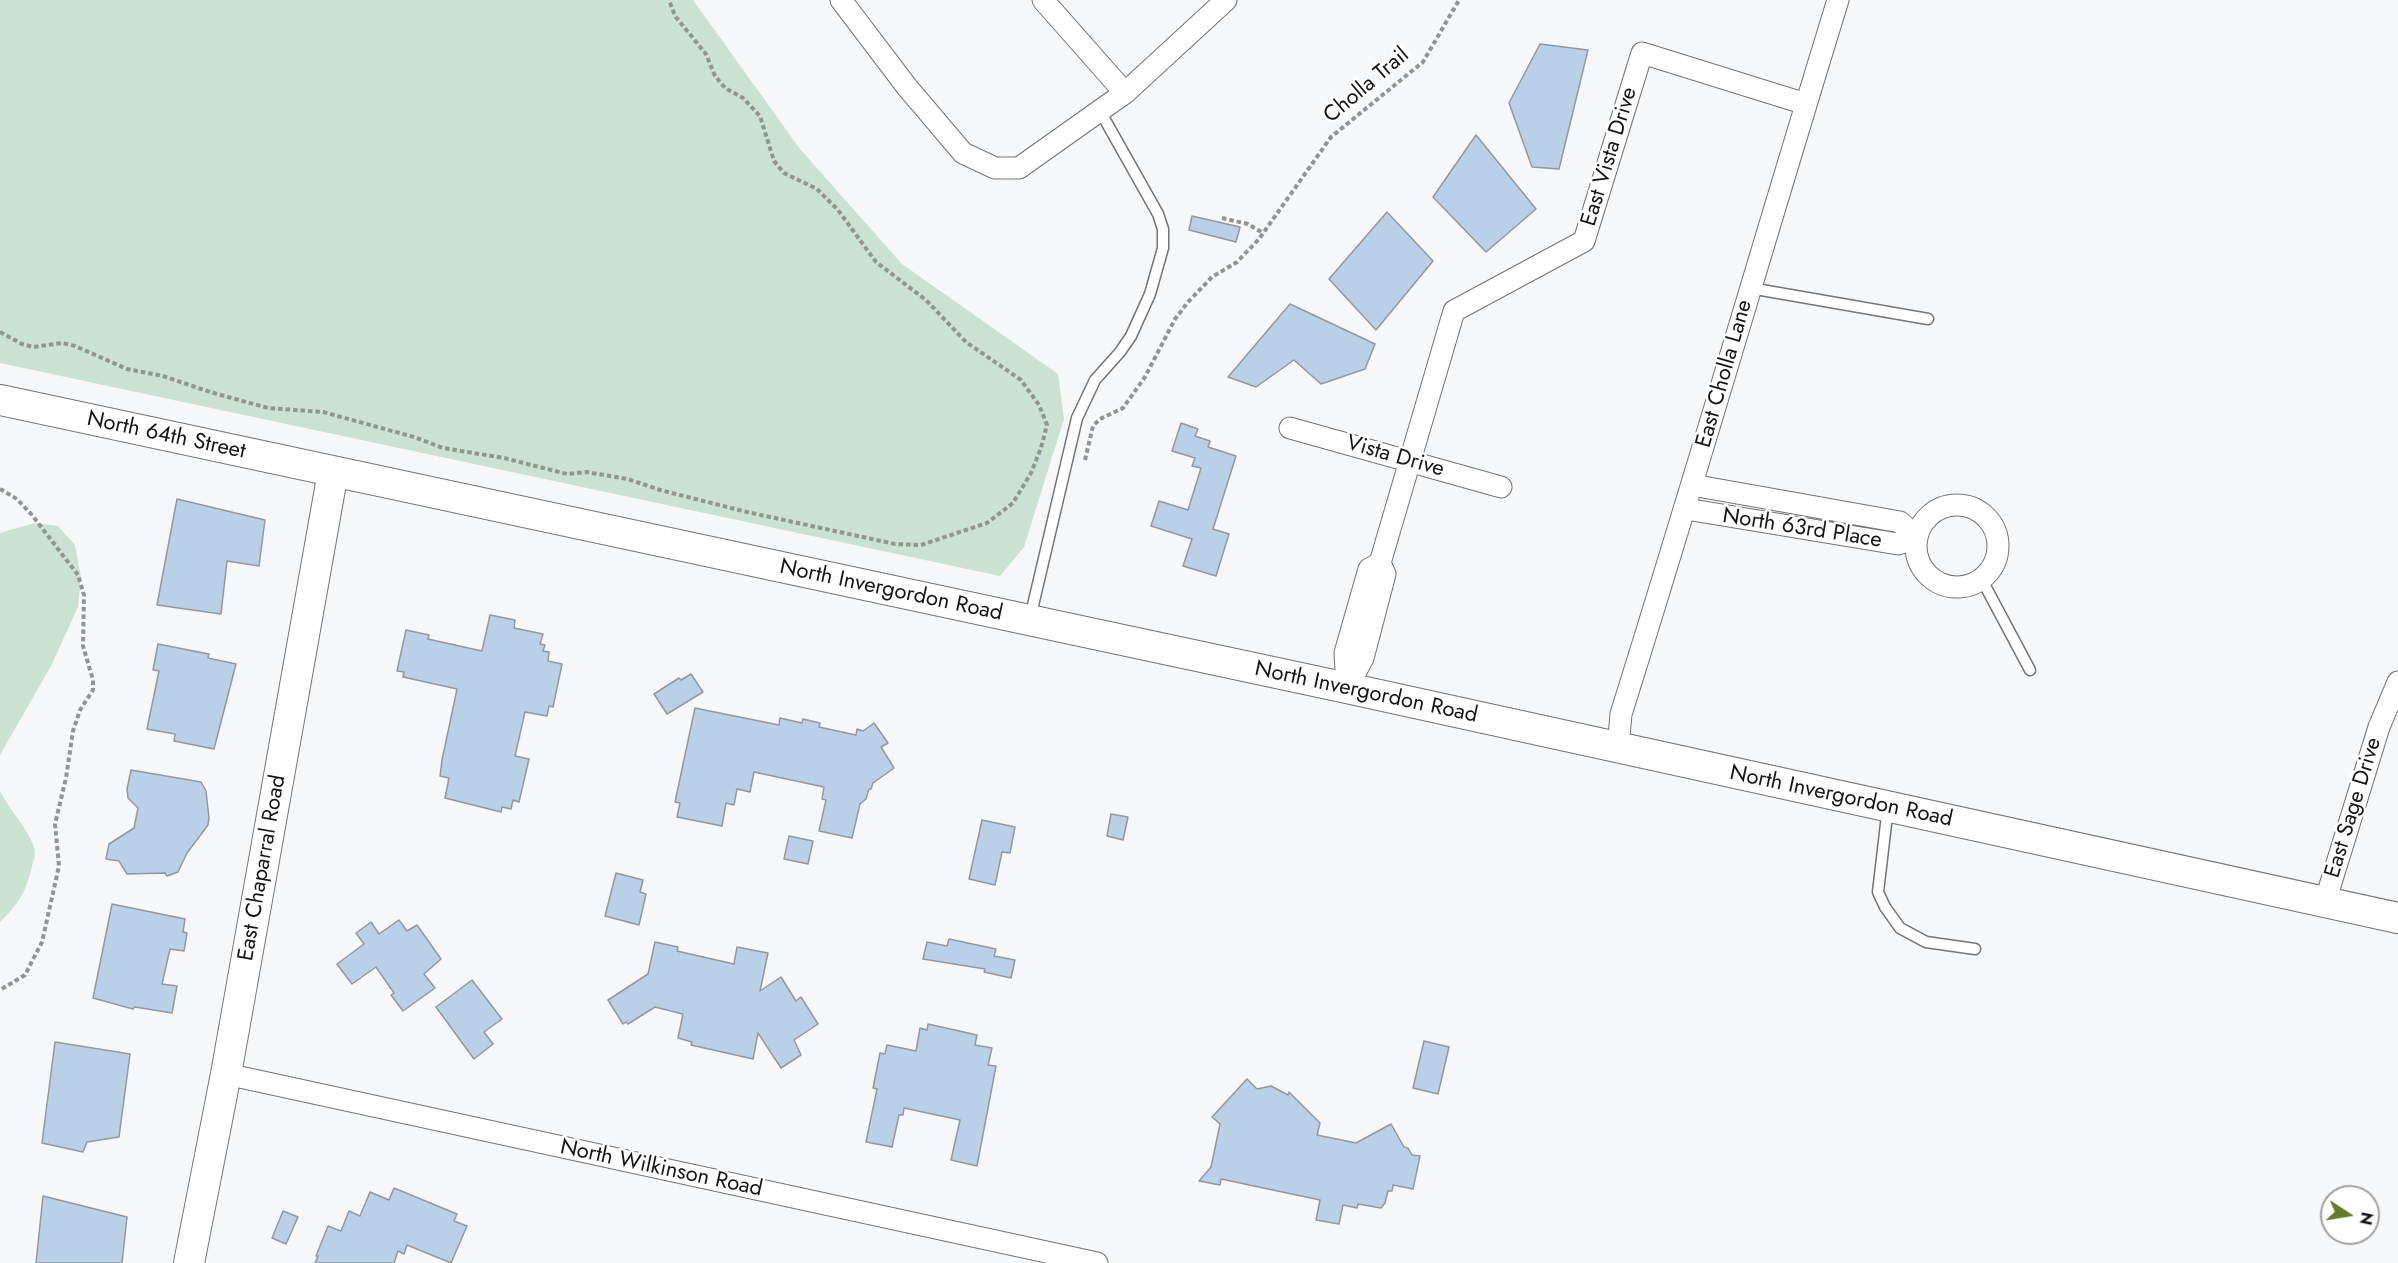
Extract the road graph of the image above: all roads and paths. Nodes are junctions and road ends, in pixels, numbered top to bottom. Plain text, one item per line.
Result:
1 (669, 0) edge
2 (841, 0) edge
3 (1043, 0) edge
4 (1226, 0) edge
5 (1459, 0) edge
6 (1838, 0) edge
7 (1125, 93) junction
8 (1806, 104) junction
9 (1100, 111) junction
10 (1222, 218) dead end
11 (1263, 233) junction
12 (1750, 288) junction
13 (1928, 319) dead end
14 (0, 332) edge
15 (0, 399) edge
16 (1290, 428) dead end
17 (1410, 461) junction
18 (1084, 465) dead end
19 (333, 472) junction
20 (1692, 485) junction
21 (1501, 487) dead end
22 (0, 489) edge
23 (1686, 509) junction
24 (1917, 538) junction
25 (1982, 580) junction
26 (1029, 621) junction
27 (2030, 670) dead end
28 (2398, 682) edge
29 (1347, 688) junction
30 (1618, 748) junction
31 (1888, 807) junction
32 (2325, 902) junction
33 (2398, 918) edge
34 (1975, 949) dead end
35 (0, 990) edge
36 (226, 1074) junction
37 (189, 1263) edge
38 (1097, 1263) edge

1 - 14 path
2 - 9 street
3 - 7 street
4 - 7 street
5 - 11 path, Cholla Trail
6 - 8 street, East Cholla Lane
7 - 9 street
8 - 12 street, East Cholla Lane
8 - 17 street, East Vista Drive
9 - 26 lane
10 - 11 path
11 - 18 path, Cholla Trail
12 - 13 lane
12 - 20 street, East Cholla Lane
15 - 19 street, North 64th Street
16 - 17 street, Vista Drive
17 - 21 street, Vista Drive
17 - 29 street, East Vista Drive
19 - 26 street, North Invergordon Road
19 - 36 street, East Chaparral Road
20 - 23 street, East Cholla Lane
20 - 24 street, North 63rd Place
22 - 35 path
23 - 24 street, North 63rd Place
23 - 30 street, East Cholla Lane
24 - 25 street
24 - 25 street
25 - 27 lane
26 - 29 street, North Invergordon Road
28 - 32 street, East Sage Drive
29 - 30 street, North Invergordon Road
30 - 31 street, North Invergordon Road
31 - 32 street, North Invergordon Road
31 - 34 lane
32 - 33 street, North Invergordon Road
36 - 37 street, East Chaparral Road
36 - 38 street, North Wilkinson Road

